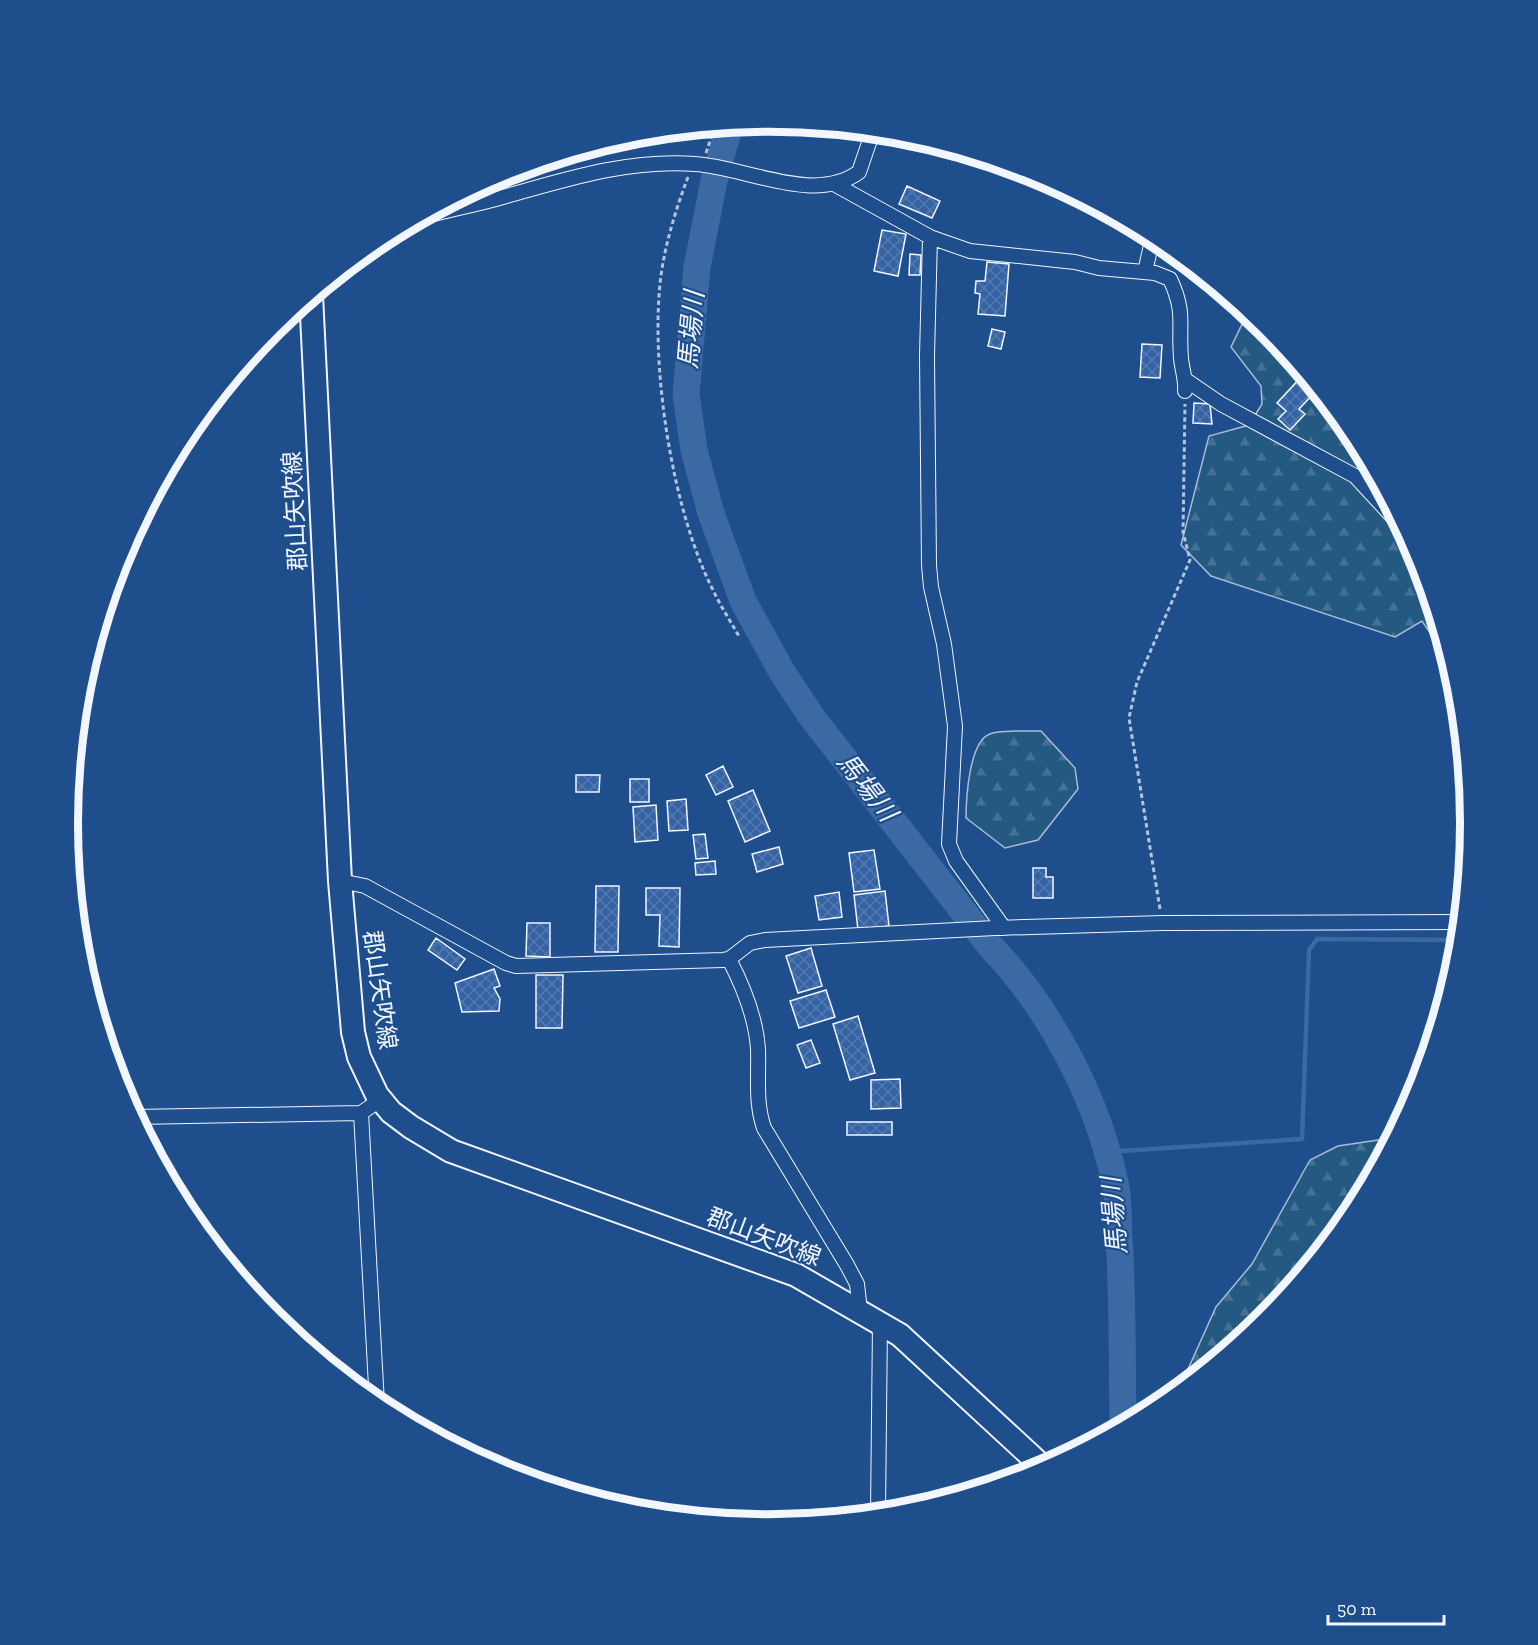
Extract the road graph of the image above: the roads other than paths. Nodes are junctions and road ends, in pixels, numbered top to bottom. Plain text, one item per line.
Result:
1 (870, 139) edge
2 (836, 185) junction
3 (449, 210) edge
4 (930, 237) junction
5 (1151, 247) edge
6 (1145, 272) junction
7 (311, 304) edge
8 (1383, 507) edge
9 (340, 881) junction
10 (1453, 922) edge
11 (999, 928) junction
12 (729, 959) junction
13 (381, 1100) junction
14 (361, 1113) junction
15 (144, 1117) edge
16 (860, 1311) junction
17 (880, 1322) junction
18 (376, 1391) edge
19 (1036, 1460) edge
20 (878, 1505) edge

1 - 2 street
2 - 3 street
2 - 4 street
4 - 6 street
4 - 11 street
5 - 6 street
6 - 8 street
7 - 9 main road, 郡山矢吹線
9 - 12 street
9 - 13 main road, 郡山矢吹線
10 - 11 street
11 - 12 street
12 - 16 street
13 - 14 street
13 - 16 main road, 郡山矢吹線
14 - 15 street
14 - 18 street
16 - 17 main road, 郡山矢吹線
17 - 19 main road, 郡山矢吹線
17 - 20 street

